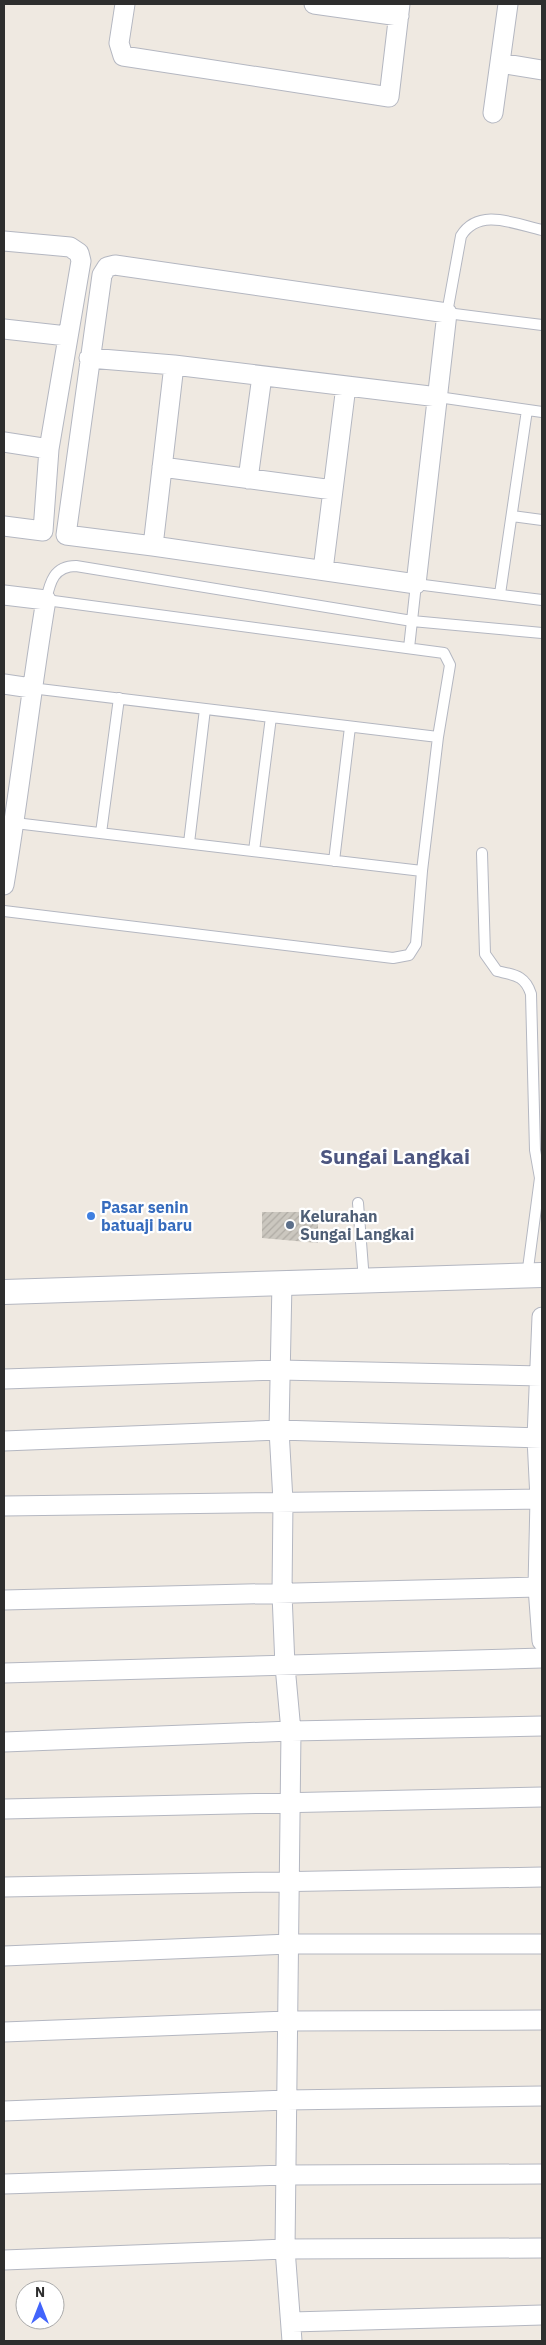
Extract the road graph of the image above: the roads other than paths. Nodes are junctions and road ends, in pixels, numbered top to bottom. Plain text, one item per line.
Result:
1 (125, 4) edge
2 (314, 4) edge
3 (508, 4) edge
4 (400, 10) edge
5 (500, 63) junction
6 (542, 70) edge
7 (493, 113) dead end
8 (542, 230) edge
9 (4, 242) edge
10 (447, 313) junction
11 (542, 325) edge
12 (4, 328) edge
13 (67, 336) junction
14 (89, 358) junction
15 (174, 365) junction
16 (262, 376) junction
17 (346, 386) junction
18 (438, 397) junction
19 (527, 410) junction
20 (542, 412) edge
21 (4, 442) edge
22 (49, 449) junction
23 (162, 467) junction
24 (248, 478) junction
25 (333, 490) junction
26 (512, 516) junction
27 (542, 520) edge
28 (4, 526) edge
29 (153, 546) junction
30 (323, 570) junction
31 (416, 584) junction
32 (4, 594) edge
33 (500, 594) junction
34 (46, 600) junction
35 (542, 600) edge
36 (412, 622) junction
37 (542, 634) edge
38 (409, 648) junction
39 (4, 684) edge
40 (31, 688) junction
41 (119, 698) junction
42 (206, 709) junction
43 (271, 717) junction
44 (350, 727) junction
45 (438, 738) junction
46 (9, 822) edge
47 (101, 833) junction
48 (189, 843) junction
49 (254, 851) junction
50 (482, 853) dead end
51 (334, 860) junction
52 (422, 871) junction
53 (4, 885) edge
54 (4, 911) edge
55 (358, 1203) dead end
56 (534, 1275) edge
57 (364, 1281) junction
58 (282, 1282) junction
59 (4, 1292) edge
60 (542, 1317) edge
61 (280, 1370) junction
62 (540, 1376) edge
63 (4, 1379) edge
64 (279, 1430) junction
65 (539, 1438) edge
66 (4, 1441) edge
67 (541, 1499) edge
68 (283, 1501) junction
69 (4, 1506) edge
70 (538, 1588) junction
71 (282, 1594) junction
72 (4, 1600) edge
73 (542, 1641) edge
74 (542, 1658) edge
75 (285, 1666) junction
76 (4, 1674) edge
77 (542, 1726) edge
78 (291, 1731) junction
79 (4, 1742) edge
80 (542, 1797) edge
81 (290, 1803) junction
82 (4, 1809) edge
83 (542, 1877) edge
84 (290, 1882) junction
85 (4, 1887) edge
86 (289, 1944) junction
87 (542, 1944) edge
88 (4, 1956) edge
89 (542, 2020) edge
90 (288, 2021) junction
91 (4, 2032) edge
92 (542, 2096) edge
93 (287, 2100) junction
94 (4, 2111) edge
95 (286, 2174) junction
96 (542, 2174) edge
97 (4, 2184) edge
98 (542, 2248) edge
99 (285, 2249) junction
100 (4, 2260) edge
101 (542, 2315) edge
102 (292, 2322) junction
103 (292, 2341) edge

1 - 4 street
2 - 4 street
3 - 5 street
5 - 6 street
5 - 7 street
8 - 10 lane
9 - 13 street
10 - 11 lane
10 - 14 street
10 - 18 street
12 - 13 street
13 - 22 street
14 - 15 street
14 - 29 street
15 - 16 street
15 - 23 street
16 - 17 street
16 - 24 street
17 - 18 street
17 - 25 street
18 - 19 lane
18 - 31 street
19 - 20 lane
19 - 26 lane
21 - 22 street
22 - 28 street
23 - 24 street
23 - 29 street
24 - 25 street
25 - 30 street
26 - 27 lane
26 - 33 lane
29 - 30 street
30 - 31 street
31 - 33 lane
31 - 36 lane
32 - 34 street
33 - 35 lane
34 - 36 lane
34 - 38 lane
34 - 40 street
36 - 37 lane
36 - 38 lane
38 - 45 lane
39 - 40 street
40 - 41 lane
40 - 46 street
41 - 42 lane
41 - 47 lane
42 - 43 lane
42 - 48 lane
43 - 44 lane
43 - 49 lane
44 - 45 lane
44 - 51 lane
45 - 52 lane
46 - 47 lane
46 - 53 street
47 - 48 lane
48 - 49 lane
49 - 51 lane
50 - 56 lane
51 - 52 lane
52 - 54 lane
55 - 57 lane
56 - 57 street
57 - 58 street
58 - 59 street
58 - 61 street
60 - 62 street
61 - 62 street
61 - 63 street
61 - 64 street
62 - 65 street
64 - 65 street
64 - 66 street
64 - 68 street
65 - 67 street
67 - 68 street
67 - 70 street
68 - 69 street
68 - 71 street
70 - 71 street
70 - 73 street
71 - 72 street
71 - 75 street
74 - 75 street
75 - 76 street
75 - 78 street
77 - 78 street
78 - 79 street
78 - 81 street
80 - 81 street
81 - 82 street
81 - 84 street
83 - 84 street
84 - 85 street
84 - 86 street
86 - 87 street
86 - 88 street
86 - 90 street
89 - 90 street
90 - 91 street
90 - 93 street
92 - 93 street
93 - 94 street
93 - 95 street
95 - 96 street
95 - 97 street
95 - 99 street
98 - 99 street
99 - 100 street
99 - 102 street
101 - 102 street
102 - 103 street

